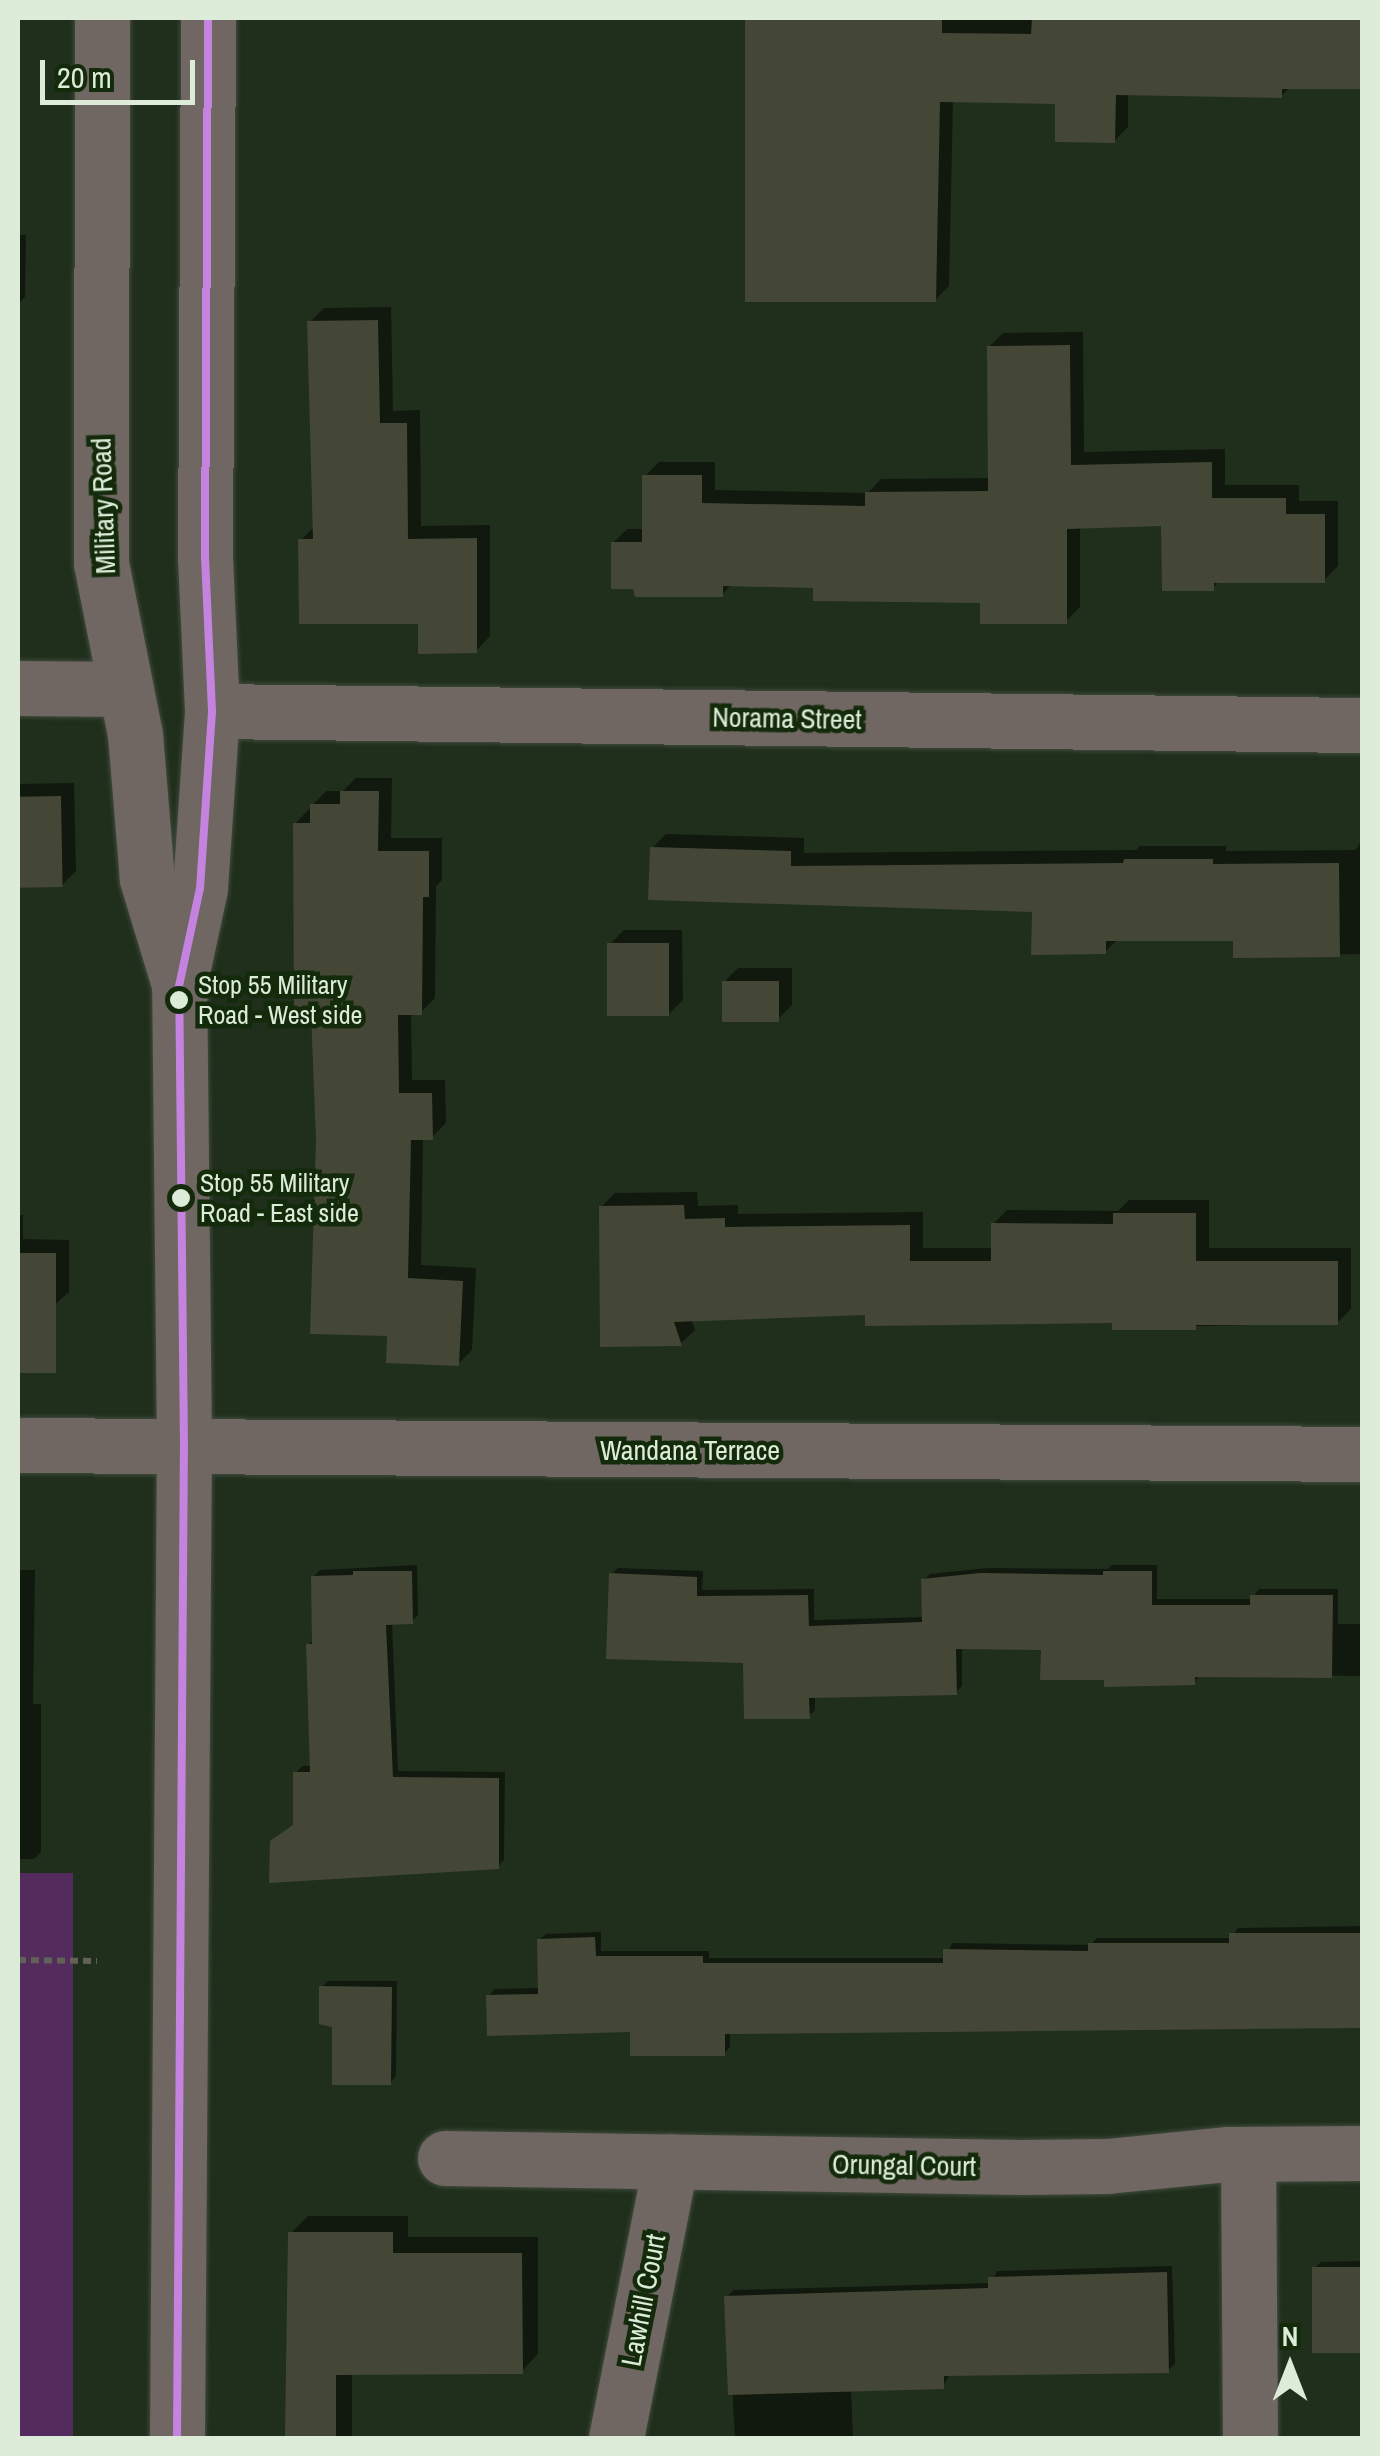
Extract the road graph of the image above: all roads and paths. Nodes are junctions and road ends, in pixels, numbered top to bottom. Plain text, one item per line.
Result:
1 (102, 18) edge
2 (208, 18) edge
3 (18, 688) edge
4 (126, 689) junction
5 (212, 711) junction
6 (1362, 725) edge
7 (179, 986) junction
8 (18, 1445) edge
9 (184, 1446) junction
10 (1362, 1454) edge
11 (18, 1960) edge
12 (97, 1962) dead end
13 (1362, 2153) edge
14 (1248, 2154) junction
15 (445, 2158) dead end
16 (671, 2162) junction
17 (177, 2438) edge
18 (616, 2438) edge
19 (1250, 2438) edge

1 - 4 street, Military Road
2 - 5 street, Military Road
3 - 4 street
4 - 7 street, Military Road
5 - 6 street, Norama Street
5 - 7 street, Military Road
7 - 9 street, Military Road
8 - 9 street, Wandana Terrace
9 - 10 street, Wandana Terrace
9 - 17 street, Military Road
11 - 12 path
13 - 14 street, Orungal Court
14 - 16 street, Orungal Court
14 - 19 street
15 - 16 street, Orungal Court
16 - 18 street, Lawhill Court

